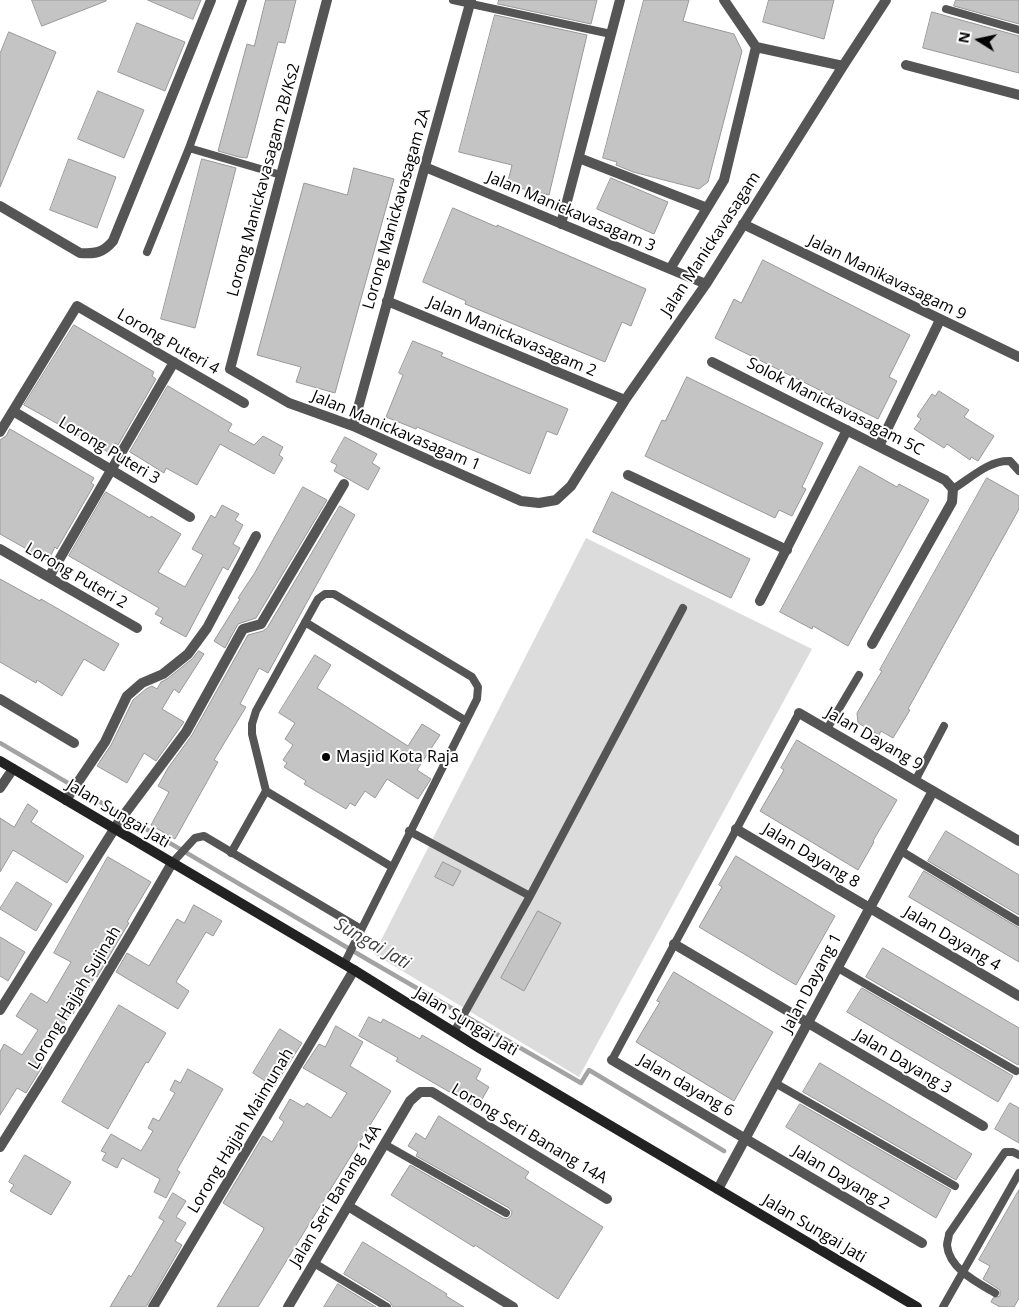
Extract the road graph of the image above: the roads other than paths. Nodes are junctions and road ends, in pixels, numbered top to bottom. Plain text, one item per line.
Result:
1 (211, 0) edge
2 (243, 0) edge
3 (327, 0) edge
4 (454, 0) edge
5 (620, 0) edge
6 (724, 0) edge
7 (886, 0) edge
8 (471, 2) edge
9 (946, 9) dead end
10 (1019, 30) edge
11 (611, 34) junction
12 (756, 47) junction
13 (906, 65) dead end
14 (842, 66) junction
15 (1019, 95) edge
16 (188, 148) junction
17 (579, 158) junction
18 (425, 167) junction
19 (281, 174) junction
20 (0, 206) edge
21 (707, 208) junction
22 (561, 224) junction
23 (743, 224) junction
24 (147, 252) dead end
25 (670, 269) junction
26 (706, 284) junction
27 (387, 301) junction
28 (940, 320) junction
29 (1019, 357) edge
30 (174, 362) junction
31 (712, 362) dead end
32 (230, 368) joint
33 (625, 400) junction
34 (244, 403) dead end
35 (13, 411) junction
36 (353, 426) junction
37 (847, 430) junction
38 (0, 432) edge
39 (879, 446) junction
40 (112, 470) junction
41 (1019, 471) edge
42 (628, 475) dead end
43 (344, 484) dead end
44 (953, 489) junction
45 (556, 500) joint
46 (190, 517) dead end
47 (256, 536) dead end
48 (0, 549) edge
49 (786, 550) junction
50 (48, 577) junction
51 (760, 601) dead end
52 (683, 608) dead end
53 (305, 622) junction
54 (137, 628) dead end
55 (872, 644) dead end
56 (859, 675) dead end
57 (0, 699) edge
58 (799, 713) joint
59 (466, 721) junction
60 (944, 726) dead end
61 (827, 729) junction
62 (74, 743) dead end
63 (0, 761) edge
64 (12, 769) junction
65 (915, 781) junction
66 (0, 788) edge
67 (266, 791) junction
68 (933, 791) junction
69 (69, 796) junction
70 (117, 824) junction
71 (736, 829) junction
72 (409, 831) junction
73 (1019, 841) edge
74 (901, 852) junction
75 (231, 853) junction
76 (172, 862) junction
77 (392, 867) junction
78 (530, 896) junction
79 (870, 908) junction
80 (1019, 922) edge
81 (361, 929) junction
82 (674, 944) junction
83 (346, 960) junction
84 (838, 968) junction
85 (354, 970) junction
86 (1019, 996) edge
87 (0, 1010) edge
88 (808, 1023) junction
89 (454, 1032) junction
90 (612, 1060) joint
91 (1016, 1071) dead end
92 (775, 1083) junction
93 (410, 1101) joint
94 (983, 1126) dead end
95 (745, 1138) junction
96 (384, 1144) junction
97 (0, 1146) edge
98 (1019, 1155) edge
99 (1019, 1174) edge
100 (955, 1186) dead end
101 (718, 1189) junction
102 (607, 1198) dead end
103 (348, 1206) junction
104 (506, 1213) dead end
105 (922, 1243) dead end
106 (314, 1263) junction
107 (962, 1273) junction
108 (996, 1293) dead end
109 (153, 1307) edge
110 (288, 1307) edge
111 (387, 1307) edge
112 (513, 1307) edge
113 (917, 1307) edge
114 (943, 1307) edge

1 - 20 street
2 - 16 lane
3 - 19 street, Lorong Manickavasagam 2B/Ks2
4 - 8 lane
5 - 11 street
6 - 12 street
7 - 14 street, Jalan Manickavasagam
8 - 11 lane
8 - 18 street, Lorong Manickavasagam 2A
9 - 10 lane
11 - 17 street
12 - 14 street
12 - 21 street
13 - 15 street
14 - 23 street, Jalan Manickavasagam
16 - 19 lane
16 - 24 lane
17 - 21 street
17 - 22 street
18 - 22 street, Jalan Manickavasagam 3
18 - 27 street, Lorong Manickavasagam 2A
19 - 32 street, Lorong Manickavasagam 2B/Ks2
21 - 25 street
22 - 25 street, Jalan Manickavasagam 3
23 - 26 street, Jalan Manickavasagam
23 - 28 street, Jalan Manikavasagam 9
25 - 26 street, Jalan Manickavasagam 3
26 - 33 street, Jalan Manickavasagam
27 - 33 street, Jalan Manickavasagam 2
27 - 36 street, Lorong Manickavasagam 2A
28 - 29 street, Jalan Manikavasagam 9
28 - 39 street
30 - 34 street, Lorong Puteri 4
30 - 35 street, Lorong Puteri 4
30 - 40 street
31 - 37 street, Solok Manickavasagam 5C
32 - 36 street, Jalan Manickavasagam 1
33 - 45 street, Jalan Manickavasagam
35 - 38 street
35 - 40 street, Lorong Puteri 3
36 - 45 street, Jalan Manickavasagam 1
37 - 39 street, Solok Manickavasagam 5C
37 - 49 street
39 - 44 street, Solok Manickavasagam 5C
40 - 46 street, Lorong Puteri 3
40 - 50 street
41 - 44 lane
42 - 49 street
43 - 70 street
44 - 55 street
47 - 69 street
48 - 50 street, Lorong Puteri 2
49 - 51 street
50 - 54 street, Lorong Puteri 2
52 - 78 lane
53 - 59 lane
53 - 59 lane
53 - 67 lane
56 - 61 lane
57 - 62 street
58 - 61 street, Jalan Dayang 9
58 - 71 lane
59 - 72 lane
60 - 65 lane
61 - 65 street, Jalan Dayang 9
63 - 64 main road, Jalan Sungai Jati
64 - 66 street
64 - 69 main road, Jalan Sungai Jati
65 - 68 street, Jalan Dayang 9
67 - 75 lane
67 - 77 lane
68 - 73 street, Jalan Dayang 9
68 - 74 street, Jalan Dayang 1
69 - 70 main road, Jalan Sungai Jati
70 - 76 main road, Jalan Sungai Jati
70 - 87 street
71 - 79 street, Jalan Dayang 8
71 - 82 lane
72 - 77 lane
72 - 78 lane
74 - 79 street, Jalan Dayang 1
74 - 80 lane
75 - 76 lane
75 - 81 lane
76 - 83 main road, Jalan Sungai Jati
76 - 97 street, Lorong Hajjah Sujinah
77 - 81 lane
78 - 89 lane
79 - 84 street, Jalan Dayang 1
79 - 86 street, Jalan Dayang 4
81 - 83 lane
82 - 88 street, Jalan Dayang 3
82 - 90 lane
83 - 85 main road, Jalan Sungai Jati
84 - 88 street, Jalan Dayang 1
84 - 91 lane
85 - 89 main road, Jalan Sungai Jati
85 - 109 street, Lorong Hajjah Maimunah
88 - 92 street, Jalan Dayang 1
88 - 94 street, Jalan Dayang 3
89 - 101 main road, Jalan Sungai Jati
90 - 95 street, Jalan dayang 6
92 - 95 street, Jalan Dayang 1
92 - 100 lane
93 - 96 street, Jalan Seri Banang 14A
93 - 102 street, Lorong Seri Banang 14A
95 - 101 street, Jalan Dayang 1
95 - 105 street, Jalan Dayang 2
96 - 103 street, Jalan Seri Banang 14A
96 - 104 lane
98 - 107 lane
99 - 107 lane
101 - 113 main road, Jalan Sungai Jati
103 - 106 street, Jalan Seri Banang 14A
103 - 112 street
106 - 110 street, Jalan Seri Banang 14A
106 - 111 lane
107 - 108 lane
107 - 114 lane

